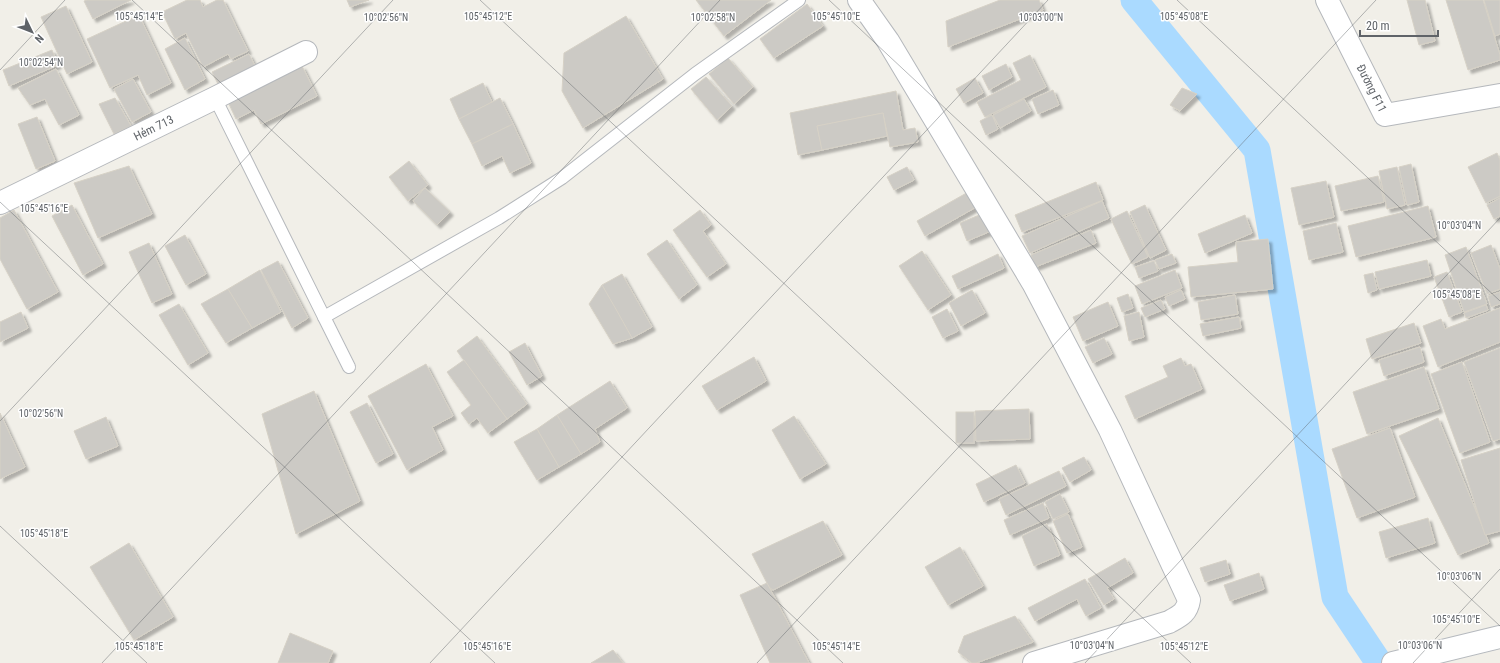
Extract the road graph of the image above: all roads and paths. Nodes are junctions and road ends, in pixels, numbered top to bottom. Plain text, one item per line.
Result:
1 (799, 0) edge
2 (859, 0) edge
3 (1327, 0) edge
4 (306, 52) dead end
5 (1500, 95) edge
6 (216, 98) junction
7 (0, 203) edge
8 (325, 320) junction
9 (348, 367) dead end
10 (1500, 637) edge
11 (1034, 663) edge
12 (1393, 663) edge

1 - 8 lane
2 - 11 street
3 - 5 street, Đường F11
4 - 6 street, Hẻm 713
6 - 7 street, Hẻm 713
6 - 8 lane
8 - 9 lane
10 - 12 street

